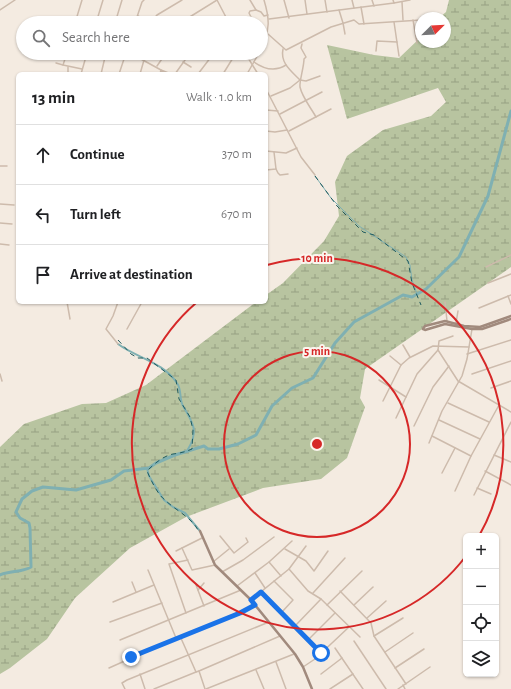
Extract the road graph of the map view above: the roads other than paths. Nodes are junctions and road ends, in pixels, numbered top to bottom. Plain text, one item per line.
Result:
1 (15, 0) edge
2 (82, 0) edge
3 (102, 0) edge
4 (122, 0) edge
5 (143, 0) edge
6 (182, 0) edge
7 (217, 0) edge
8 (250, 0) edge
9 (264, 0) edge
10 (284, 0) edge
11 (305, 0) edge
12 (325, 0) edge
13 (352, 0) edge
14 (372, 0) edge
15 (393, 0) edge
16 (410, 0) edge
17 (402, 2) junction
18 (394, 3) junction
19 (374, 6) junction
20 (361, 7) junction
21 (354, 8) junction
22 (0, 10) edge
23 (256, 10) junction
24 (339, 10) junction
25 (327, 12) junction
26 (268, 15) junction
27 (307, 15) junction
28 (77, 16) edge
29 (98, 16) edge
30 (117, 16) edge
31 (138, 16) edge
32 (156, 16) edge
33 (191, 16) edge
34 (226, 16) edge
35 (250, 16) edge
36 (289, 18) junction
37 (269, 19) junction
38 (413, 20) joint
39 (404, 21) junction
40 (394, 22) junction
41 (343, 23) junction
42 (364, 24) junction
43 (415, 32) edge
44 (268, 34) joint
45 (345, 34) dead end
46 (302, 42) junction
47 (397, 42) junction
48 (298, 45) junction
49 (301, 48) junction
50 (283, 49) junction
51 (376, 51) dead end
52 (399, 56) dead end
53 (65, 60) edge
54 (85, 60) edge
55 (104, 60) edge
56 (124, 60) edge
57 (144, 60) joint
58 (161, 60) edge
59 (209, 60) edge
60 (232, 60) edge
61 (250, 60) edge
62 (183, 62) joint
63 (254, 62) joint
64 (56, 63) dead end
65 (63, 65) junction
66 (252, 65) junction
67 (286, 65) junction
68 (68, 67) junction
69 (156, 67) junction
70 (191, 67) dead end
71 (82, 69) joint
72 (161, 70) joint
73 (68, 72) edge
74 (101, 72) edge
75 (120, 72) edge
76 (141, 72) edge
77 (166, 72) edge
78 (176, 72) edge
79 (200, 72) edge
80 (224, 72) edge
81 (248, 72) edge
82 (257, 72) edge
83 (320, 76) dead end
84 (300, 80) junction
85 (268, 92) edge
86 (322, 92) dead end
87 (271, 96) junction
88 (306, 99) junction
89 (331, 109) dead end
90 (268, 110) edge
91 (279, 112) junction
92 (280, 114) junction
93 (316, 117) junction
94 (288, 130) junction
95 (268, 131) edge
96 (297, 148) junction
97 (268, 151) edge
98 (274, 152) junction
99 (0, 166) edge
100 (7, 166) dead end
101 (276, 169) junction
102 (268, 170) edge
103 (288, 174) dead end
104 (315, 175) dead end
105 (0, 204) edge
106 (14, 205) dead end
107 (0, 224) edge
108 (12, 224) dead end
109 (0, 244) edge
110 (9, 246) dead end
111 (511, 255) edge
112 (486, 267) dead end
113 (511, 274) edge
114 (488, 283) dead end
115 (510, 296) edge
116 (445, 302) dead end
117 (67, 304) edge
118 (117, 304) edge
119 (141, 304) edge
120 (511, 304) edge
121 (479, 308) dead end
122 (458, 311) dead end
123 (511, 318) edge
124 (70, 319) dead end
125 (447, 321) junction
126 (456, 323) junction
127 (495, 323) junction
128 (127, 329) dead end
129 (472, 329) junction
130 (453, 336) dead end
131 (511, 340) edge
132 (118, 344) dead end
133 (403, 345) dead end
134 (437, 347) junction
135 (469, 347) junction
136 (438, 350) junction
137 (467, 354) junction
138 (390, 356) dead end
139 (410, 357) junction
140 (511, 361) edge
141 (401, 365) junction
142 (449, 366) junction
143 (0, 374) edge
144 (472, 374) dead end
145 (379, 380) dead end
146 (2, 381) dead end
147 (458, 381) junction
148 (511, 381) edge
149 (390, 387) junction
150 (491, 388) dead end
151 (406, 397) junction
152 (383, 401) dead end
153 (448, 403) junction
154 (499, 405) junction
155 (511, 412) edge
156 (396, 418) dead end
157 (439, 420) junction
158 (489, 422) junction
159 (511, 422) edge
160 (414, 426) dead end
161 (432, 436) junction
162 (480, 439) junction
163 (429, 443) dead end
164 (455, 448) junction
165 (494, 455) junction
166 (471, 456) junction
167 (511, 463) edge
168 (485, 471) junction
169 (442, 473) dead end
170 (511, 484) edge
171 (477, 488) junction
172 (455, 491) dead end
173 (491, 494) dead end
174 (474, 495) dead end
175 (200, 531) dead end
176 (220, 536) dead end
177 (274, 537) dead end
178 (202, 538) junction
179 (246, 538) dead end
180 (292, 541) dead end
181 (306, 546) dead end
182 (182, 548) junction
183 (285, 548) junction
184 (229, 549) junction
185 (176, 551) dead end
186 (328, 551) dead end
187 (298, 558) junction
188 (344, 558) dead end
189 (188, 560) junction
190 (269, 562) junction
191 (214, 563) junction
192 (289, 569) junction
193 (148, 570) dead end
194 (362, 571) dead end
195 (222, 572) junction
196 (255, 573) junction
197 (281, 576) junction
198 (274, 581) junction
199 (132, 582) dead end
200 (204, 583) dead end
201 (154, 585) junction
202 (196, 585) dead end
203 (236, 586) junction
204 (373, 587) dead end
205 (265, 588) junction
206 (198, 590) junction
207 (241, 590) junction
208 (340, 591) junction
209 (136, 592) junction
210 (261, 592) junction
211 (313, 593) junction
212 (251, 600) junction
213 (321, 600) junction
214 (386, 601) dead end
215 (113, 602) dead end
216 (162, 603) junction
217 (255, 605) junction
218 (327, 605) junction
219 (354, 605) junction
220 (204, 606) junction
221 (186, 613) junction
222 (282, 613) junction
223 (334, 613) junction
224 (367, 618) junction
225 (403, 618) dead end
226 (168, 620) junction
227 (110, 622) dead end
228 (269, 622) junction
229 (295, 626) junction
230 (349, 627) junction
231 (413, 633) dead end
232 (180, 636) junction
233 (280, 636) junction
234 (374, 636) junction
235 (360, 637) dead end
236 (176, 638) junction
237 (309, 639) junction
238 (120, 640) dead end
239 (354, 641) dead end
240 (335, 648) dead end
241 (424, 649) dead end
242 (321, 652) junction
243 (384, 652) junction
244 (188, 654) junction
245 (295, 654) junction
246 (342, 658) junction
247 (276, 662) junction
248 (303, 667) junction
249 (430, 667) dead end
250 (109, 668) dead end
251 (395, 668) junction
252 (256, 670) junction
253 (197, 671) junction
254 (140, 674) junction
255 (321, 674) dead end
256 (353, 674) junction
257 (406, 684) junction
258 (403, 685) junction
259 (264, 688) edge
260 (125, 689) edge
261 (145, 689) edge
262 (154, 689) edge
263 (206, 689) edge
264 (260, 689) edge
265 (286, 689) edge
266 (312, 689) edge
267 (330, 689) edge
268 (363, 689) edge
269 (386, 689) edge
270 (398, 689) edge
271 (405, 689) edge

1 - 22 street
2 - 28 street
3 - 29 street
4 - 30 street
5 - 31 street
6 - 32 street
7 - 33 street
7 - 34 street
8 - 23 street
9 - 26 street
10 - 36 street
11 - 27 street
12 - 25 street
13 - 21 street
14 - 19 street
15 - 18 street
16 - 17 street
17 - 18 street
17 - 39 street
18 - 19 street
19 - 20 street
20 - 21 street
20 - 42 street
21 - 24 street
23 - 26 street
23 - 35 street
24 - 25 street
24 - 41 street
25 - 27 street
26 - 37 street
27 - 36 street
36 - 37 street
37 - 44 street
38 - 39 street
38 - 43 street
39 - 40 street
40 - 42 street
40 - 47 street
41 - 42 street
41 - 45 street
41 - 46 street
44 - 50 street
46 - 48 street
46 - 49 street
47 - 51 street
47 - 52 street
48 - 49 street
48 - 50 street
49 - 84 street
50 - 67 street
53 - 65 street
54 - 71 street
55 - 74 street
56 - 75 street
57 - 69 street
57 - 76 street
58 - 69 street
59 - 79 street
60 - 80 street
61 - 66 street
62 - 70 street
62 - 78 street
63 - 66 street
63 - 67 street
64 - 65 street
65 - 68 street
66 - 81 street
66 - 82 street
67 - 84 street
68 - 71 street
68 - 73 street
69 - 72 street
72 - 77 street
83 - 84 street
84 - 87 street
84 - 88 street
85 - 87 street
86 - 88 street
87 - 91 street
88 - 92 street
88 - 93 street
89 - 93 street
90 - 91 street
91 - 92 street
92 - 94 street
93 - 94 street
94 - 95 street
94 - 96 street
96 - 98 street
96 - 104 street
97 - 98 street
98 - 101 street
99 - 100 street
101 - 102 street
101 - 103 street
105 - 106 street
107 - 108 street
109 - 110 street
111 - 112 street
113 - 114 street
115 - 120 street
115 - 121 street
116 - 125 street
117 - 124 street
118 - 132 street
119 - 128 street
122 - 126 street
123 - 127 street
125 - 126 street
125 - 129 street
126 - 127 street
127 - 129 street
129 - 135 street
130 - 134 street
131 - 137 street
133 - 139 street
134 - 135 street
134 - 136 street
134 - 139 street
135 - 137 street
136 - 142 street
136 - 151 street
137 - 147 street
138 - 141 street
139 - 141 street
140 - 144 street
141 - 149 street
142 - 147 street
142 - 160 street
143 - 146 street
145 - 149 street
147 - 153 street
147 - 154 street
148 - 150 street
149 - 151 street
149 - 152 street
151 - 156 street
153 - 157 street
153 - 158 street
154 - 155 street
154 - 158 street
157 - 161 street
157 - 162 street
158 - 162 street
159 - 165 street
161 - 163 street
161 - 164 street
162 - 166 street
164 - 166 street
164 - 169 street
165 - 167 street
165 - 168 street
166 - 172 street
168 - 170 street
168 - 171 street
171 - 173 street
171 - 174 street
175 - 178 street
176 - 184 street
177 - 195 street
178 - 182 street
178 - 191 street
179 - 184 street
180 - 183 street
181 - 187 street
182 - 185 street
182 - 189 street
183 - 187 street
183 - 190 street
184 - 191 street
186 - 187 street
187 - 192 street
188 - 211 street
189 - 191 street
189 - 221 street
190 - 196 street
190 - 197 street
191 - 195 street
192 - 197 street
192 - 211 street
193 - 201 street
194 - 208 street
195 - 203 street
196 - 203 street
196 - 205 street
197 - 198 street
198 - 205 street
198 - 222 street
199 - 209 street
200 - 206 street
201 - 209 street
201 - 216 street
202 - 206 street
203 - 207 street
204 - 219 street
205 - 210 street
206 - 220 street
207 - 212 street
207 - 220 street
208 - 218 street
208 - 219 street
209 - 215 street
210 - 212 street
210 - 222 street
211 - 213 street
212 - 217 street
213 - 218 street
213 - 229 street
214 - 224 street
216 - 226 street
216 - 227 street
217 - 228 street
217 - 232 street
218 - 223 street
219 - 224 street
220 - 221 street
221 - 226 street
222 - 229 street
223 - 230 street
223 - 237 street
224 - 234 street
225 - 234 street
226 - 236 street
226 - 238 street
228 - 233 street
228 - 244 street
229 - 237 street
230 - 235 street
230 - 242 street
231 - 243 street
232 - 236 street
232 - 244 street
233 - 245 street
233 - 253 street
234 - 243 street
236 - 250 street
237 - 242 street
239 - 269 street
240 - 246 street
241 - 251 street
242 - 248 street
243 - 251 street
244 - 253 street
244 - 254 street
245 - 247 street
245 - 248 street
246 - 255 street
246 - 256 street
247 - 252 street
247 - 265 street
248 - 266 street
249 - 257 street
251 - 257 street
252 - 259 street
252 - 263 street
253 - 262 street
253 - 263 street
254 - 260 street
254 - 261 street
256 - 267 street
256 - 268 street
257 - 258 street
258 - 270 street
258 - 271 street
259 - 264 street

